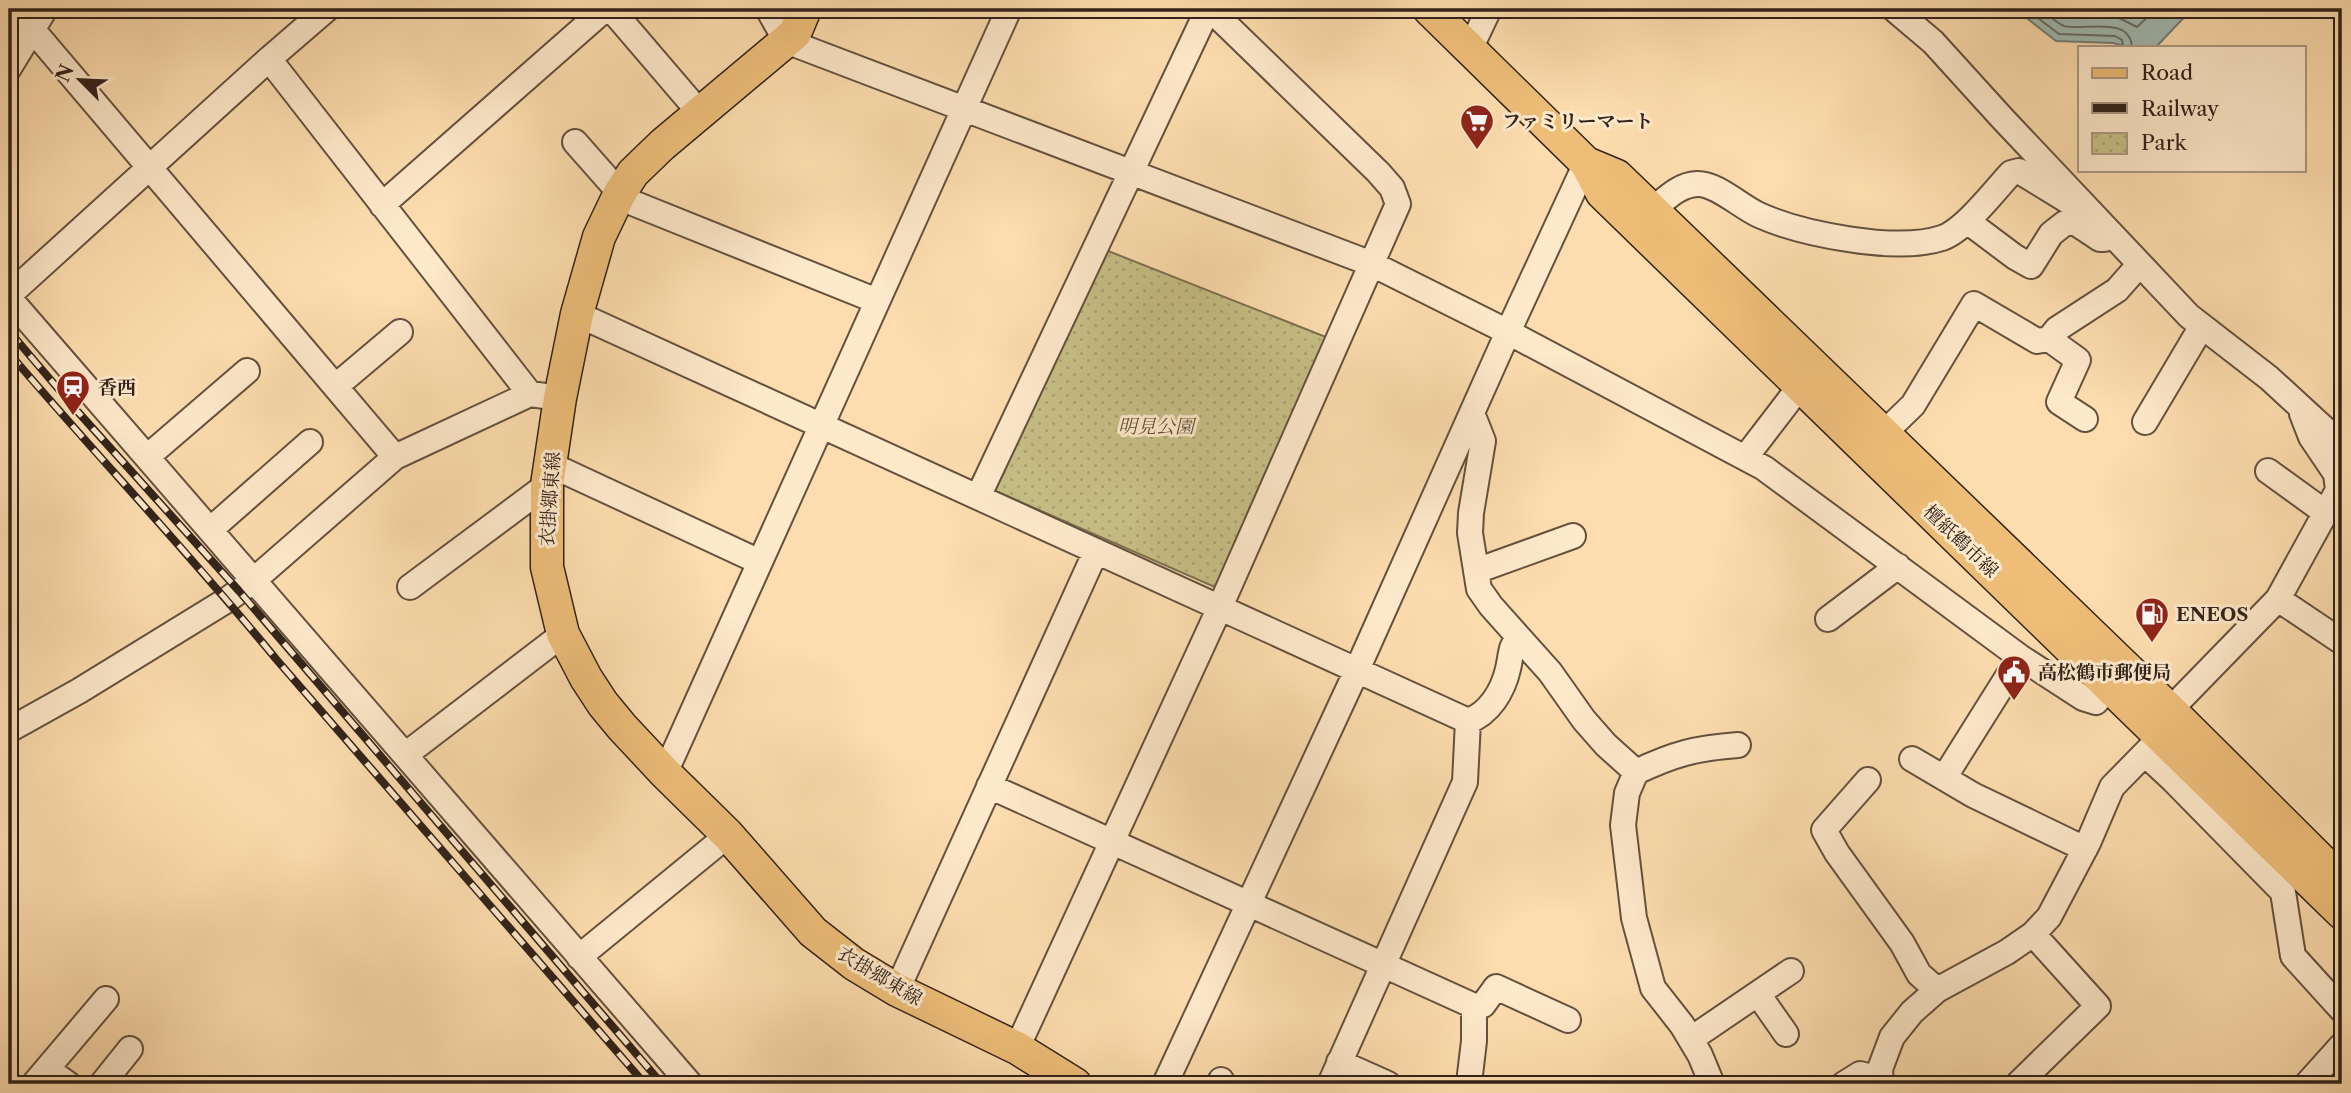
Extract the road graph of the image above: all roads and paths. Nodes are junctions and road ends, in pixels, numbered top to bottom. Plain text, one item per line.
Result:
1 (327, 9) edge
2 (604, 9) edge
3 (611, 9) edge
4 (768, 9) edge
5 (806, 9) edge
6 (1009, 9) edge
7 (1209, 9) edge
8 (1429, 9) edge
9 (1489, 9) edge
10 (1894, 9) edge
11 (9, 12) edge
12 (38, 19) edge
13 (786, 41) junction
14 (1470, 49) junction
15 (269, 59) junction
16 (9, 68) edge
17 (963, 110) junction
18 (700, 113) junction
19 (575, 142) dead end
20 (1586, 163) junction
21 (150, 166) junction
22 (1130, 173) junction
23 (619, 195) junction
24 (382, 205) junction
25 (1652, 210) junction
26 (2090, 212) junction
27 (1967, 221) junction
28 (2115, 239) junction
29 (1372, 264) junction
30 (2139, 265) junction
31 (9, 296) edge
32 (877, 301) junction
33 (577, 314) junction
34 (2202, 326) junction
35 (400, 332) dead end
36 (1507, 332) junction
37 (2049, 339) junction
38 (247, 371) dead end
39 (1801, 385) junction
40 (335, 386) junction
41 (545, 396) junction
42 (2301, 407) junction
43 (1472, 413) junction
44 (2085, 419) dead end
45 (2145, 422) dead end
46 (821, 426) junction
47 (1883, 434) junction
48 (310, 442) dead end
49 (2342, 445) edge
50 (147, 457) junction
51 (395, 457) junction
52 (1745, 458) junction
53 (2268, 471) dead end
54 (549, 475) junction
55 (978, 497) junction
56 (2326, 513) junction
57 (210, 530) junction
58 (1573, 536) dead end
59 (1096, 551) junction
60 (760, 562) junction
61 (1898, 566) junction
62 (1476, 571) junction
63 (254, 580) junction
64 (410, 587) dead end
65 (2278, 599) junction
66 (1220, 607) junction
67 (1828, 619) dead end
68 (563, 634) junction
69 (1518, 637) junction
70 (2342, 642) edge
71 (2020, 657) junction
72 (1357, 670) junction
73 (2118, 677) junction
74 (1468, 721) junction
75 (9, 730) edge
76 (2158, 733) junction
77 (1738, 745) dead end
78 (405, 755) junction
79 (1912, 759) dead end
80 (1636, 772) junction
81 (665, 774) junction
82 (1944, 778) junction
83 (1868, 780) dead end
84 (989, 786) junction
85 (728, 835) junction
86 (1112, 840) junction
87 (2085, 849) junction
88 (2342, 881) edge
89 (2292, 883) junction
90 (1250, 903) junction
91 (2342, 913) edge
92 (2033, 934) junction
93 (579, 957) junction
94 (1383, 965) junction
95 (1791, 971) dead end
96 (897, 990) junction
97 (1937, 990) junction
98 (1758, 994) junction
99 (106, 999) dead end
100 (1474, 1006) junction
101 (2342, 1010) edge
102 (1568, 1020) dead end
103 (1786, 1034) dead end
104 (1691, 1040) junction
105 (2342, 1045) edge
106 (1017, 1048) junction
107 (130, 1049) dead end
108 (1335, 1073) edge
109 (41, 1077) edge
110 (1062, 1080) edge
111 (1881, 1082) edge
112 (68, 1084) edge
113 (102, 1084) edge
114 (690, 1084) edge
115 (1165, 1084) edge
116 (1388, 1084) edge
117 (1472, 1084) edge
118 (1712, 1084) edge
119 (1844, 1084) edge
120 (2018, 1084) edge
121 (2307, 1084) edge

1 - 15 street
2 - 24 street
3 - 18 street
4 - 13 street
5 - 13 main road, 衣掛郷東線
6 - 17 street
7 - 22 street
7 - 29 street
8 - 14 main road, 檀紙鶴市線
9 - 14 street
10 - 26 street
11 - 12 street
12 - 16 street
12 - 21 street
13 - 17 street
13 - 18 main road, 衣掛郷東線
14 - 20 main road, 檀紙鶴市線
15 - 21 street
15 - 24 street
17 - 22 street
17 - 32 street
18 - 23 main road, 衣掛郷東線
19 - 23 street
20 - 25 main road, 檀紙鶴市線
20 - 36 street
20 - 39 main road, 檀紙鶴市線
21 - 31 street
21 - 40 street
22 - 29 street
22 - 55 street
23 - 32 street
23 - 33 main road, 衣掛郷東線
24 - 41 street
25 - 27 street
25 - 47 main road, 檀紙鶴市線
26 - 27 street
26 - 28 street
27 - 28 street
28 - 30 street
29 - 36 street
29 - 66 street
30 - 34 street
30 - 37 street
31 - 50 street
32 - 46 street
33 - 41 main road, 衣掛郷東線
33 - 46 street
34 - 42 street
34 - 45 street
35 - 40 street
36 - 43 street
36 - 52 street
37 - 44 street
37 - 47 street
38 - 50 street
39 - 52 street
39 - 73 main road, 檀紙鶴市線
40 - 51 street
41 - 51 street
41 - 54 main road, 衣掛郷東線
42 - 49 street
42 - 56 street
43 - 62 street
43 - 72 street
46 - 55 street
46 - 60 street
47 - 73 main road, 檀紙鶴市線
48 - 57 street
50 - 57 street
51 - 63 street
52 - 61 street
53 - 56 street
54 - 60 street
54 - 64 street
54 - 68 main road, 衣掛郷東線
55 - 59 street
56 - 65 street
57 - 63 street
58 - 62 street
59 - 66 street
59 - 84 street
60 - 81 street
61 - 67 street
61 - 71 street
62 - 69 street
63 - 75 street
63 - 78 street
65 - 70 street
65 - 76 street
66 - 72 street
66 - 86 street
68 - 78 street
68 - 81 main road, 衣掛郷東線
69 - 74 street
69 - 80 street
71 - 73 street
71 - 82 street
72 - 74 street
72 - 90 street
73 - 76 main road, 檀紙鶴市線
74 - 94 street
76 - 87 street
76 - 88 main road, 檀紙鶴市線
76 - 89 main road, 檀紙鶴市線
77 - 80 street
78 - 93 street
79 - 82 street
80 - 104 street
81 - 85 main road, 衣掛郷東線
82 - 87 street
83 - 97 street
84 - 86 street
84 - 96 street
85 - 93 street
85 - 96 main road, 衣掛郷東線
86 - 90 street
86 - 106 street
87 - 92 street
89 - 91 main road, 檀紙鶴市線
89 - 101 street
90 - 94 street
90 - 115 street
92 - 97 street
92 - 120 street
93 - 114 street
94 - 100 street
94 - 108 street
95 - 98 street
96 - 106 main road, 衣掛郷東線
97 - 111 street
98 - 103 street
98 - 104 street
99 - 109 street
100 - 102 street
100 - 117 street
104 - 118 street
105 - 121 street
106 - 110 main road, 衣掛郷東線
107 - 113 street
108 - 116 street
109 - 112 street
111 - 119 street

